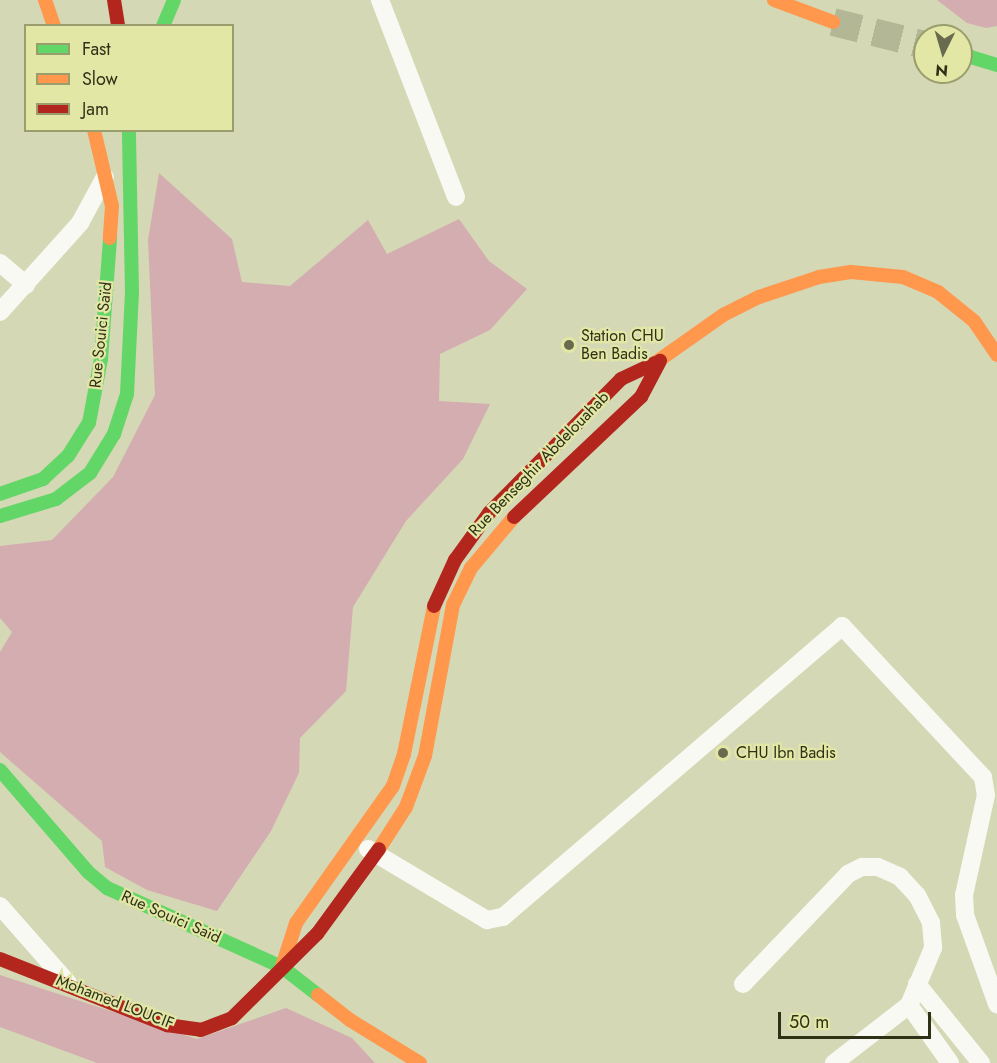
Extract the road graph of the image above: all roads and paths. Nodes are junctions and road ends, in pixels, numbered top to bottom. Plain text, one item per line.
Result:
1 (45, 0) edge
2 (114, 0) edge
3 (174, 0) edge
4 (380, 0) edge
5 (774, 0) edge
6 (834, 22) tunnel mouth
7 (53, 24) edge
8 (118, 24) edge
9 (164, 24) edge
10 (973, 58) edge
11 (997, 65) edge
12 (94, 132) edge
13 (129, 132) edge
14 (105, 177) junction
15 (456, 196) dead end
16 (0, 263) edge
17 (26, 285) junction
18 (0, 312) edge
19 (997, 355) edge
20 (660, 361) junction
21 (0, 494) edge
22 (0, 516) edge
23 (0, 770) edge
24 (354, 838) junction
25 (376, 855) junction
26 (0, 906) edge
27 (0, 959) edge
28 (282, 967) junction
29 (69, 984) junction
30 (743, 984) dead end
31 (917, 984) junction
32 (997, 1004) edge
33 (909, 1005) junction
34 (420, 1063) edge
35 (834, 1063) edge
36 (950, 1063) edge
37 (981, 1063) edge

1 - 7 main road
2 - 8 main road
3 - 9 main road
4 - 15 street
5 - 6 main road
10 - 11 main road
12 - 14 main road, Rue Souici Saïd
13 - 22 main road
14 - 17 street
14 - 21 main road, Rue Souici Saïd
16 - 17 street
17 - 18 street
19 - 20 main road, Rue Benseghir Abdelouahab
20 - 24 main road, Rue Benseghir Abdelouahab
20 - 25 main road, Rue Benseghir Abdelouahab
23 - 28 main road, Rue Souici Saïd
24 - 25 street
24 - 28 main road, Rue Benseghir Abdelouahab
25 - 28 main road, Rue Benseghir Abdelouahab
25 - 32 street
26 - 29 street
27 - 29 main road, Mohamed LOUCIF
28 - 29 main road, Mohamed LOUCIF
28 - 34 main road, Rue Souici Saïd
30 - 31 street
31 - 33 street
31 - 37 street
33 - 35 street
33 - 36 street

